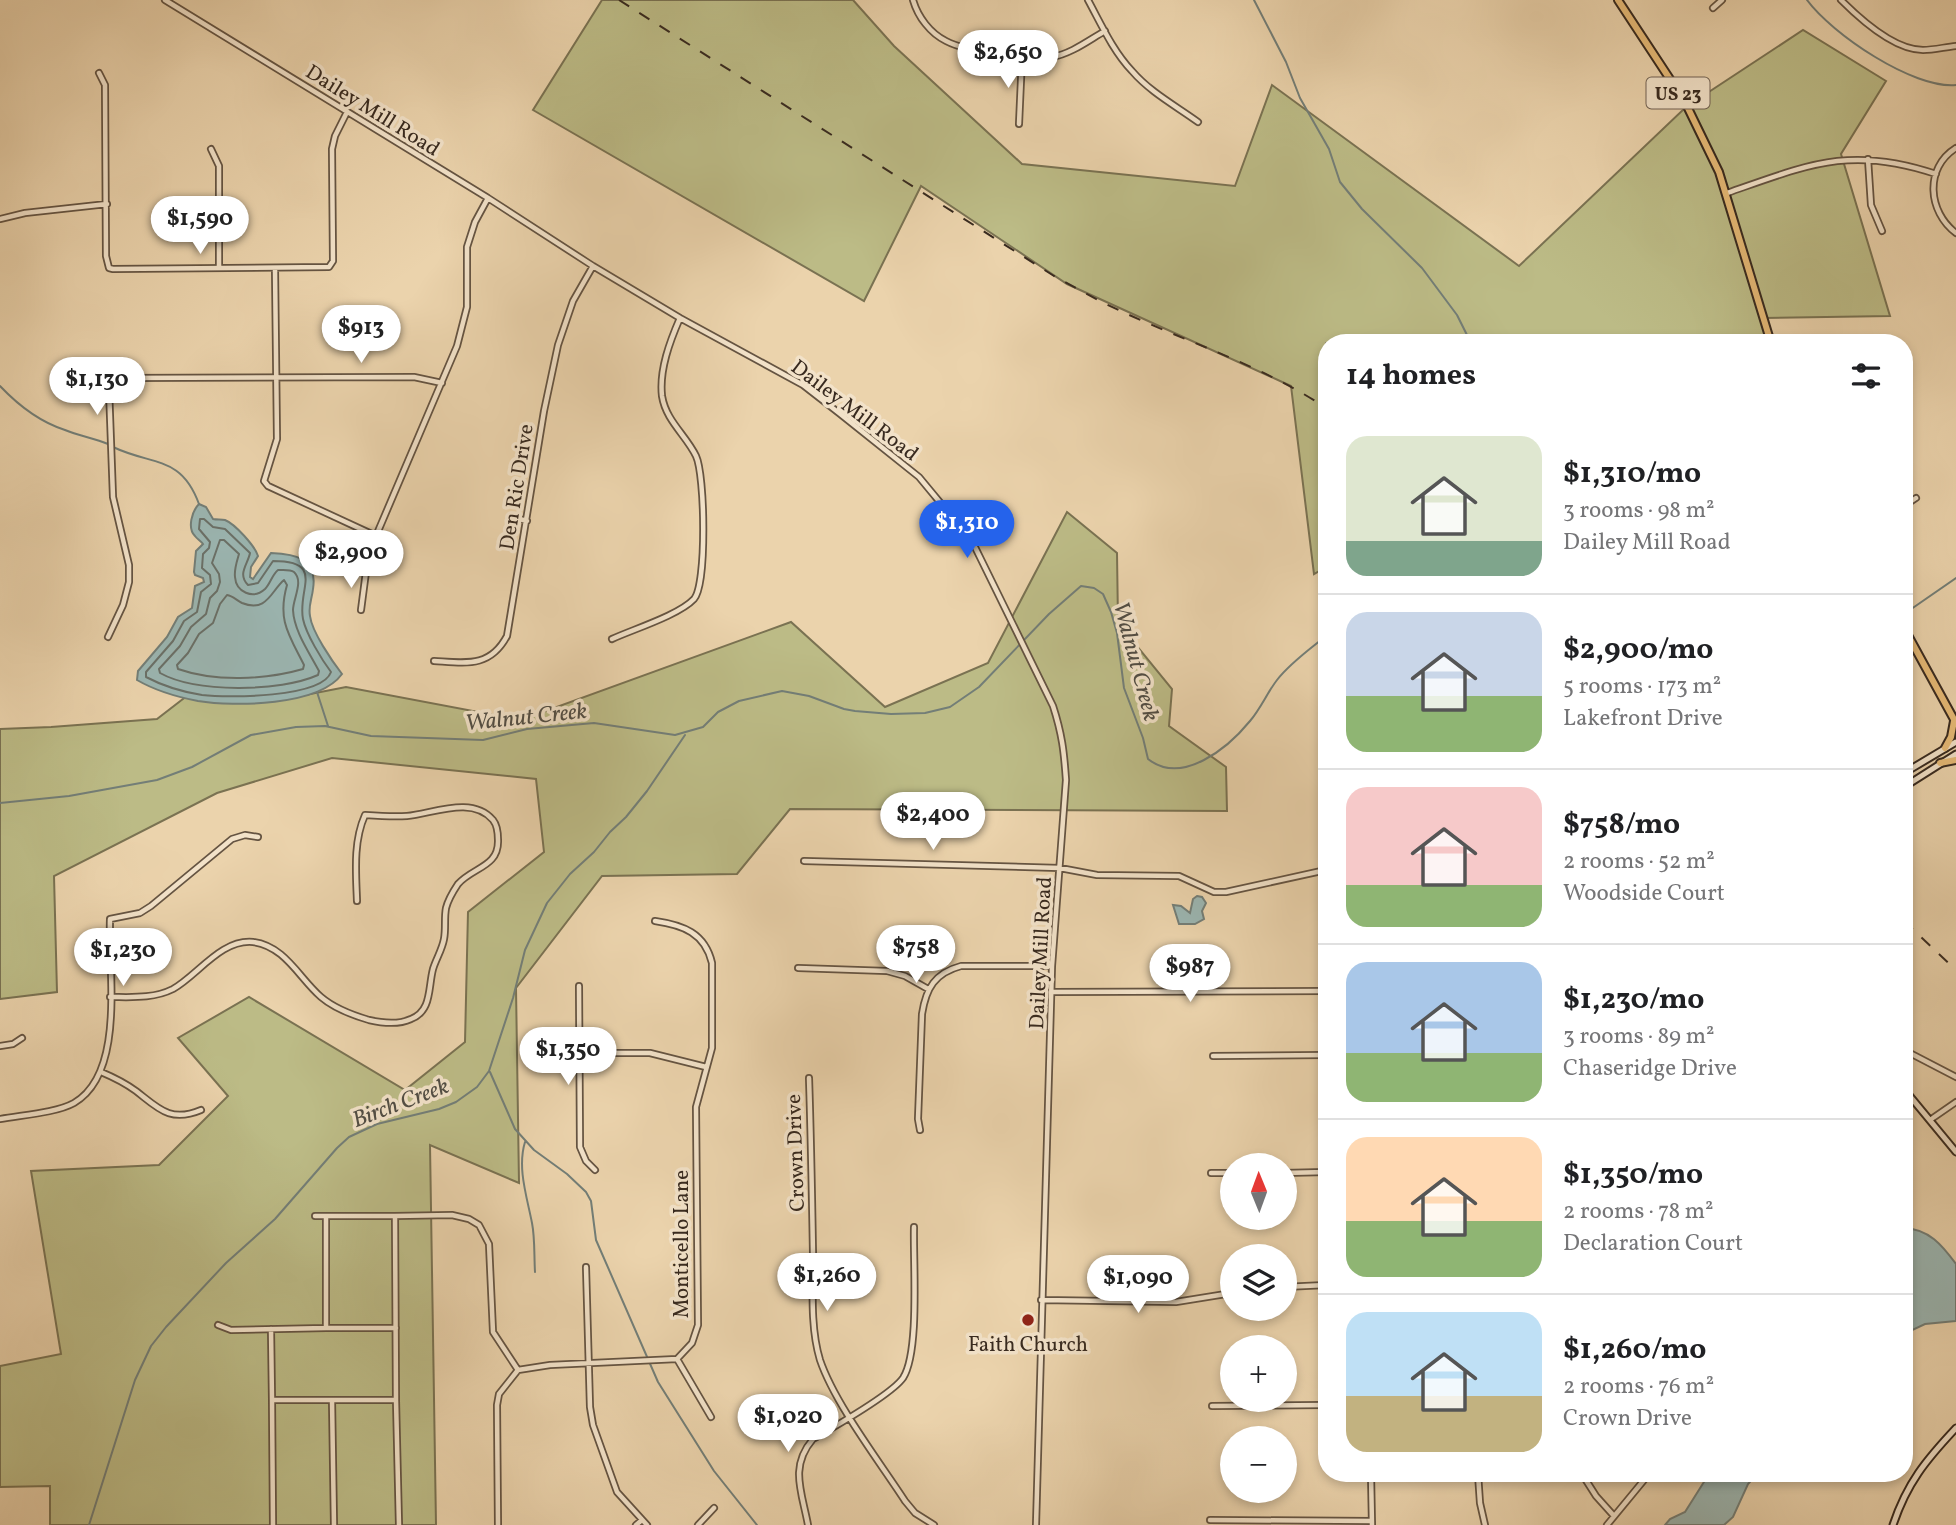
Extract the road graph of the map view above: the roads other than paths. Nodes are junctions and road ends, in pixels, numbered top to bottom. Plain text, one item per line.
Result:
1 (165, 0) edge
2 (913, 0) edge
3 (1088, 0) edge
4 (1618, 0) edge
5 (1722, 0) edge
6 (1841, 0) edge
7 (1713, 9) dead end
8 (1105, 30) junction
9 (1956, 46) edge
10 (1022, 57) junction
11 (99, 73) dead end
12 (347, 112) junction
13 (1198, 122) dead end
14 (1019, 124) dead end
15 (1956, 148) edge
16 (211, 149) dead end
17 (1868, 159) junction
18 (1936, 174) junction
19 (1727, 193) junction
20 (488, 198) junction
21 (107, 204) junction
22 (0, 219) edge
23 (1882, 231) dead end
24 (1956, 233) edge
25 (593, 266) junction
26 (219, 268) junction
27 (275, 269) junction
28 (680, 318) junction
29 (1768, 334) edge
30 (277, 377) junction
31 (442, 383) junction
32 (1916, 498) dead end
33 (1913, 500) edge
34 (512, 517) dead end
35 (527, 521) junction
36 (376, 536) junction
37 (361, 610) dead end
38 (108, 637) dead end
39 (612, 639) dead end
40 (1913, 644) edge
41 (435, 661) dead end
42 (1955, 721) edge
43 (1956, 742) edge
44 (1945, 748) junction
45 (1956, 754) edge
46 (1956, 760) edge
47 (1940, 763) junction
48 (1913, 768) edge
49 (1913, 780) edge
50 (258, 837) dead end
51 (804, 861) dead end
52 (1060, 869) junction
53 (1318, 872) edge
54 (357, 901) dead end
55 (655, 921) dead end
56 (1052, 966) junction
57 (798, 968) dead end
58 (579, 986) dead end
59 (928, 989) junction
60 (1318, 991) edge
61 (1053, 992) junction
62 (110, 997) junction
63 (22, 1038) dead end
64 (0, 1046) edge
65 (581, 1053) junction
66 (1318, 1055) edge
67 (1913, 1055) edge
68 (1213, 1056) dead end
69 (706, 1067) junction
70 (101, 1072) junction
71 (1956, 1077) edge
72 (809, 1078) dead end
73 (1913, 1099) edge
74 (1956, 1102) edge
75 (201, 1110) dead end
76 (0, 1119) edge
77 (1930, 1120) junction
78 (920, 1130) dead end
79 (1956, 1152) edge
80 (595, 1170) dead end
81 (1318, 1172) edge
82 (1211, 1173) dead end
83 (1220, 1173) edge
84 (1297, 1173) edge
85 (315, 1216) dead end
86 (326, 1216) junction
87 (394, 1216) junction
88 (914, 1227) dead end
89 (586, 1267) dead end
90 (1318, 1285) edge
91 (1297, 1286) edge
92 (1220, 1295) edge
93 (1041, 1300) junction
94 (218, 1325) dead end
95 (326, 1328) junction
96 (396, 1328) junction
97 (271, 1329) junction
98 (677, 1359) junction
99 (589, 1364) junction
100 (518, 1370) junction
101 (272, 1400) junction
102 (332, 1400) junction
103 (396, 1400) junction
104 (1318, 1405) edge
105 (1212, 1406) dead end
106 (850, 1416) junction
107 (711, 1417) dead end
108 (1956, 1429) edge
109 (1913, 1481) edge
110 (1371, 1482) edge
111 (1479, 1482) edge
112 (1587, 1482) edge
113 (1642, 1482) edge
114 (1912, 1482) edge
115 (714, 1508) dead end
116 (1614, 1516) junction
117 (642, 1520) junction
118 (1210, 1520) dead end
119 (1372, 1523) edge
120 (273, 1525) edge
121 (334, 1525) edge
122 (399, 1525) edge
123 (498, 1525) edge
124 (636, 1525) edge
125 (647, 1525) edge
126 (698, 1525) edge
127 (808, 1525) edge
128 (934, 1525) edge
129 (1036, 1525) edge
130 (1485, 1525) edge
131 (1606, 1525) edge
132 (1894, 1525) edge

1 - 12 street, Dailey Mill Road
2 - 10 street
3 - 8 street
4 - 19 main road, US 23
5 - 7 street
6 - 9 street
8 - 10 street
8 - 13 street
10 - 14 street
11 - 21 street
12 - 20 street, Dailey Mill Road
12 - 27 street
15 - 18 street
16 - 26 street
17 - 18 street
17 - 19 street
17 - 23 street
18 - 24 street
19 - 29 main road, US 23
20 - 25 street, Dailey Mill Road
20 - 31 street
21 - 22 street
21 - 26 street
25 - 28 street, Dailey Mill Road
25 - 35 street, Den Ric Drive
26 - 27 street
27 - 30 street
28 - 39 street
28 - 52 street, Dailey Mill Road
30 - 31 street
30 - 36 street
30 - 38 street
31 - 36 street
32 - 33 street
34 - 35 street
35 - 41 street, Den Ric Drive
36 - 37 street
40 - 42 main road
42 - 44 main road
43 - 44 street
44 - 48 street
45 - 47 street
46 - 47 main road
47 - 49 street
50 - 62 street
51 - 52 street
52 - 53 street
52 - 56 street, Dailey Mill Road
54 - 62 street
55 - 69 street, Monticello Lane
56 - 59 street
56 - 61 street, Dailey Mill Road
57 - 59 street
58 - 65 street
59 - 78 street
60 - 61 street
61 - 93 street, Dailey Mill Road
62 - 70 street
63 - 64 street
65 - 69 street
65 - 80 street
66 - 68 street
67 - 71 street
69 - 98 street, Monticello Lane
70 - 75 street
70 - 76 street
72 - 106 street, Crown Drive
73 - 77 street
74 - 77 street
77 - 79 street
81 - 84 street
82 - 83 street
85 - 86 street
86 - 87 street
86 - 95 street
87 - 96 street
87 - 100 street
88 - 106 street
89 - 99 street
90 - 91 street
92 - 93 street
93 - 129 street, Dailey Mill Road
94 - 97 street
95 - 96 street
95 - 97 street
96 - 103 street
97 - 101 street
98 - 99 street
98 - 107 street
99 - 100 street
99 - 117 street
100 - 123 street
101 - 102 street
101 - 120 street
102 - 103 street
102 - 121 street
103 - 122 street
104 - 105 street
106 - 127 street
106 - 128 street, Crown Drive
108 - 109 street
110 - 119 street
111 - 130 street
112 - 116 street
113 - 116 street
114 - 132 street
115 - 126 street
116 - 131 street
117 - 124 street
117 - 125 street
118 - 119 street

